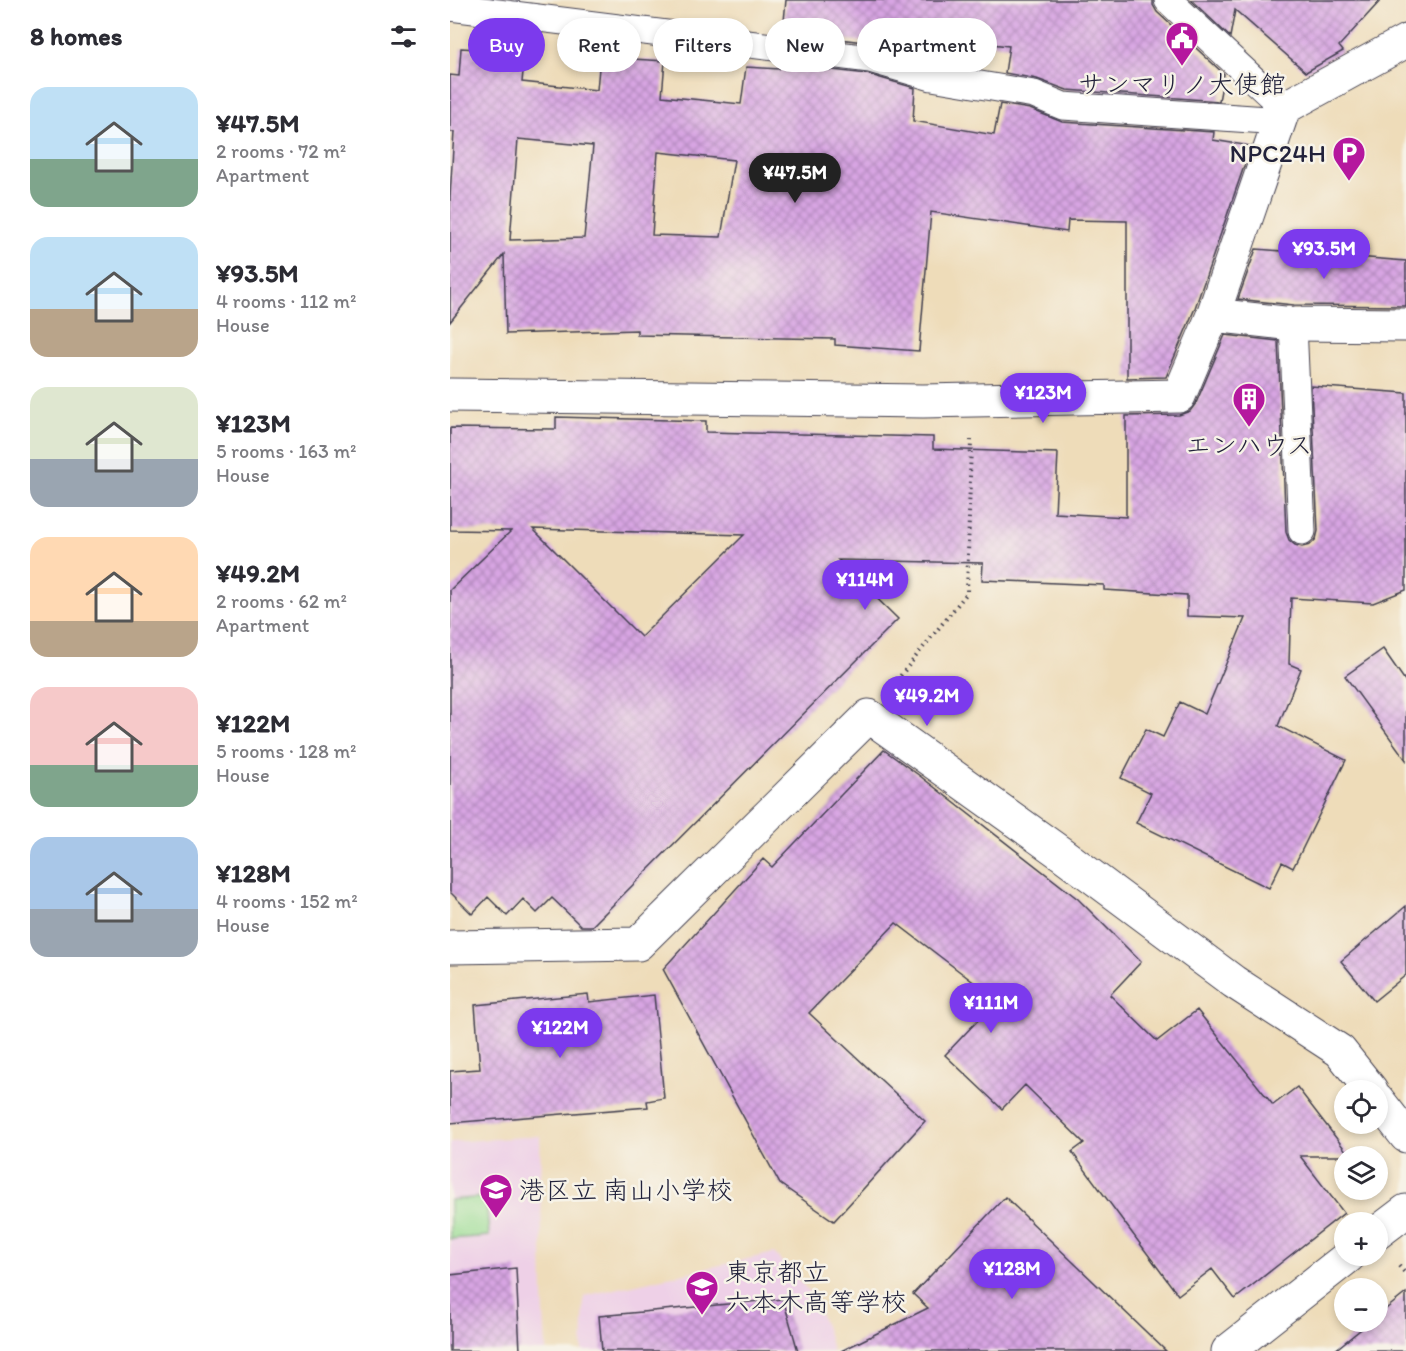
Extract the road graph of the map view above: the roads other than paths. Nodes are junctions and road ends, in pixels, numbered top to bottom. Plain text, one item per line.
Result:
1 (1168, 0) edge
2 (450, 7) edge
3 (1406, 41) edge
4 (1282, 115) junction
5 (1213, 315) junction
6 (1293, 324) junction
7 (1406, 325) edge
8 (450, 395) edge
9 (1302, 531) dead end
10 (450, 947) edge
11 (1363, 1080) edge
12 (1388, 1113) edge
13 (1406, 1136) edge
14 (1406, 1211) edge
15 (1388, 1225) edge
16 (1336, 1266) edge
17 (1228, 1351) edge

1 - 4 lane
2 - 4 lane
3 - 4 street
4 - 5 street
5 - 6 street
5 - 8 street
6 - 7 street
6 - 9 lane
10 - 11 street
12 - 13 street
14 - 15 street
16 - 17 street

